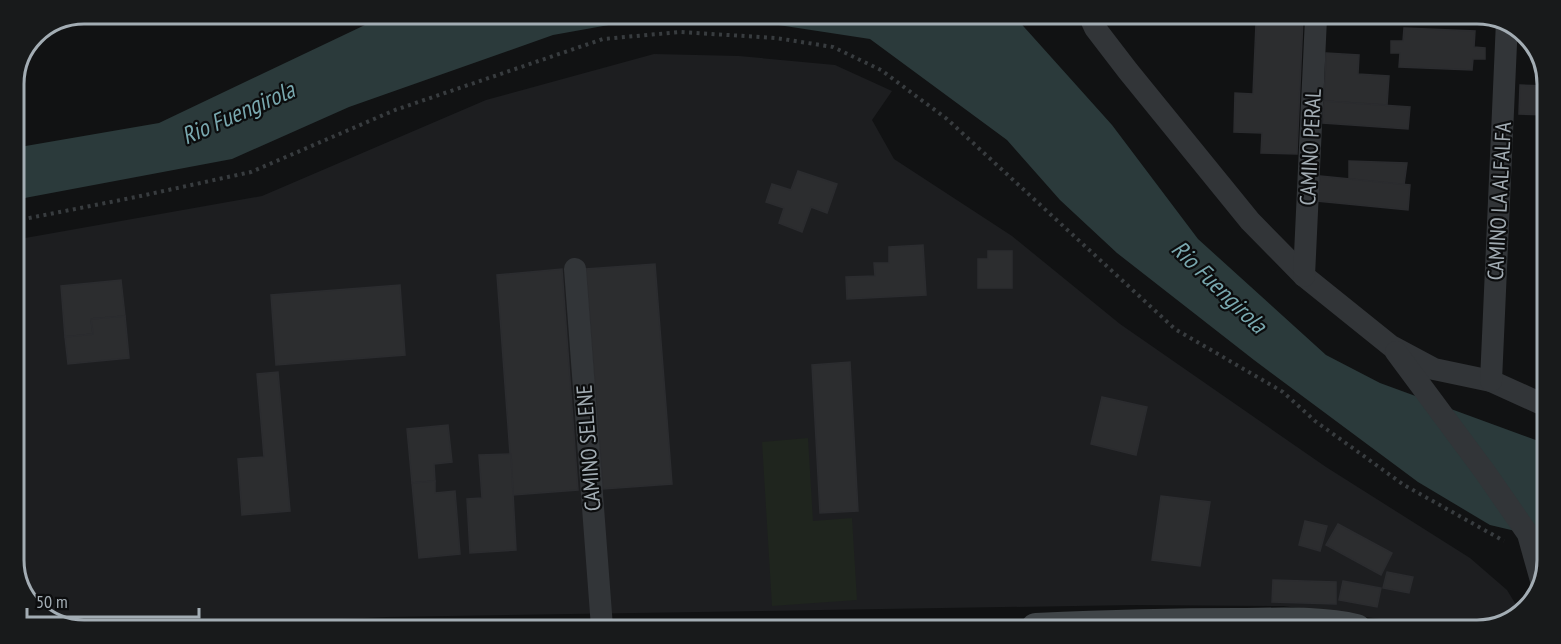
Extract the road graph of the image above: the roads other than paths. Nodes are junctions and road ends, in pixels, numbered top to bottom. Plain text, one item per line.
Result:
1 (1093, 24) edge
2 (1317, 24) edge
3 (1507, 32) edge
4 (575, 269) dead end
5 (1304, 276) junction
6 (1391, 346) junction
7 (1491, 381) junction
8 (1537, 402) edge
9 (1537, 565) edge
10 (601, 620) edge

1 - 5 street
2 - 5 street, CAMINO PERAL
3 - 7 street, CAMINO LA ALFALFA
4 - 10 street, CAMINO SELENE
5 - 6 street
6 - 7 street
6 - 9 street
7 - 8 street

